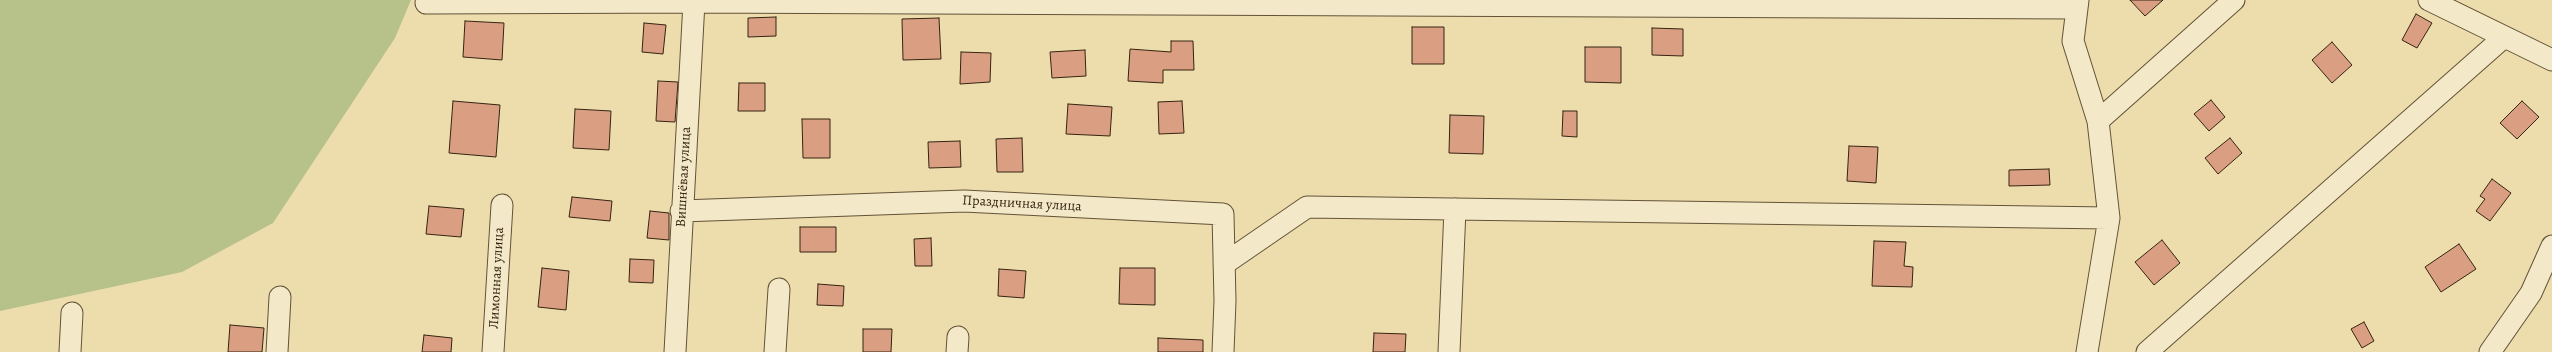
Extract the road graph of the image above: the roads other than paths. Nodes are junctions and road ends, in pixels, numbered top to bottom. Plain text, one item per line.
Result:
1 (2234, 0) edge
2 (2429, 0) edge
3 (694, 2) junction
4 (426, 3) dead end
5 (2078, 4) edge
6 (2503, 38) junction
7 (2552, 60) edge
8 (2098, 120) junction
9 (502, 205) dead end
10 (1455, 209) junction
11 (681, 211) junction
12 (2109, 218) junction
13 (2552, 246) edge
14 (1224, 264) junction
15 (778, 288) dead end
16 (280, 297) dead end
17 (72, 313) dead end
18 (70, 352) edge
19 (277, 352) edge
20 (493, 352) edge
21 (675, 352) edge
22 (775, 352) edge
23 (1223, 352) edge
24 (1449, 352) edge
25 (2087, 352) edge
26 (2147, 352) edge
27 (2490, 352) edge

1 - 8 street
2 - 6 street
3 - 4 street
3 - 5 street
3 - 11 street, Вишнёвая улица
5 - 8 street
6 - 7 street
6 - 26 street
8 - 12 street
9 - 20 street, Лимонная улица
10 - 12 street
10 - 14 street
10 - 24 street
11 - 14 street, Праздничная улица
11 - 21 street, Вишнёвая улица
12 - 25 street
13 - 27 street
14 - 23 street, Праздничная улица
15 - 22 street
16 - 19 street
17 - 18 street

